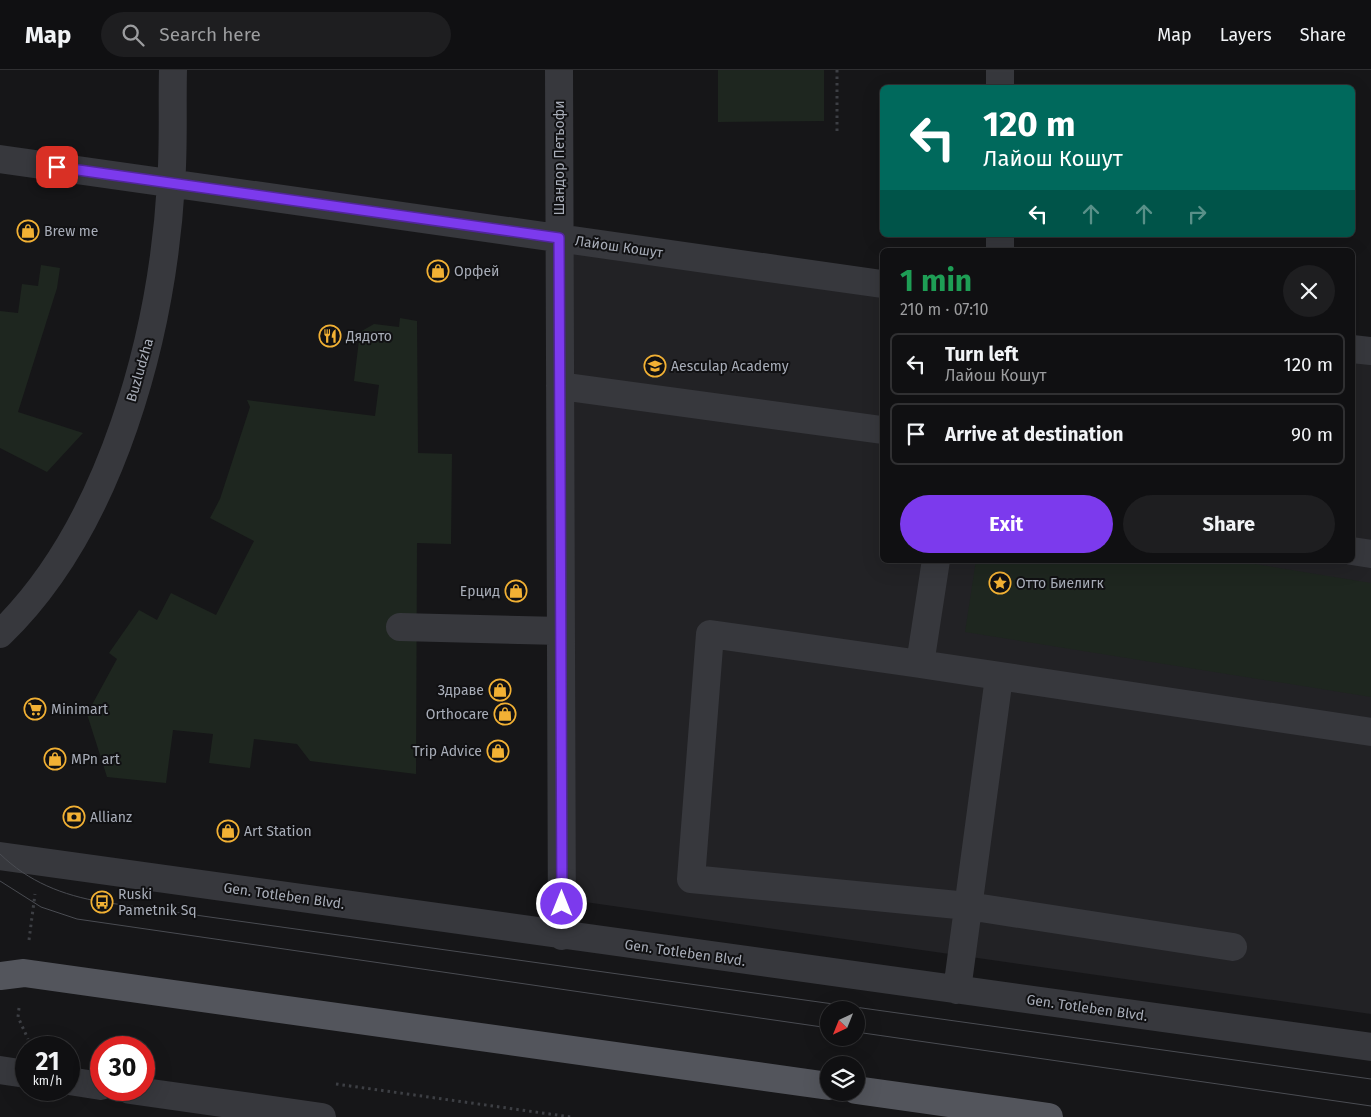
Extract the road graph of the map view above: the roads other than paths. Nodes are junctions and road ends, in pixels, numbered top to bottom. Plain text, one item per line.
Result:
1 (172, 70) edge
2 (559, 70) edge
3 (1000, 70) edge
4 (1000, 85) edge
5 (0, 159) edge
6 (171, 183) junction
7 (559, 238) junction
8 (880, 284) edge
9 (1355, 349) edge
10 (1371, 351) edge
11 (560, 386) junction
12 (880, 430) edge
13 (1355, 551) edge
14 (1371, 554) edge
15 (936, 563) edge
16 (400, 628) dead end
17 (561, 631) junction
18 (0, 634) edge
19 (920, 664) junction
20 (999, 677) junction
21 (1371, 732) edge
22 (0, 856) edge
23 (968, 906) junction
24 (562, 936) junction
25 (1233, 947) dead end
26 (0, 960) edge
27 (12, 975) edge
28 (957, 990) junction
29 (1371, 1047) edge
30 (0, 1070) edge
31 (15, 1072) edge
32 (820, 1085) edge
33 (865, 1091) edge
34 (155, 1097) edge
35 (201, 1109) edge
36 (322, 1117) edge
37 (1049, 1117) edge

1 - 6 street, Buzludzha
2 - 7 street, Шандор Петьофи
3 - 4 street
5 - 6 street, Лайош Кошут
6 - 7 street, Лайош Кошут
6 - 18 street, Buzludzha
7 - 8 street, Лайош Кошут
7 - 11 street, Шандор Петьофи
9 - 10 street
11 - 12 street
11 - 17 street, Шандор Петьофи
13 - 14 street
15 - 19 street
16 - 17 street
17 - 24 street, Шандор Петьофи
19 - 20 street
19 - 23 street
20 - 21 street
20 - 23 street
22 - 24 street, Gen. Totleben Blvd.
23 - 25 street
23 - 28 street
24 - 28 street, Gen. Totleben Blvd.
26 - 27 main road
27 - 32 main road
28 - 29 street, Gen. Totleben Blvd.
30 - 31 street
33 - 37 main road
34 - 35 street
35 - 36 street

